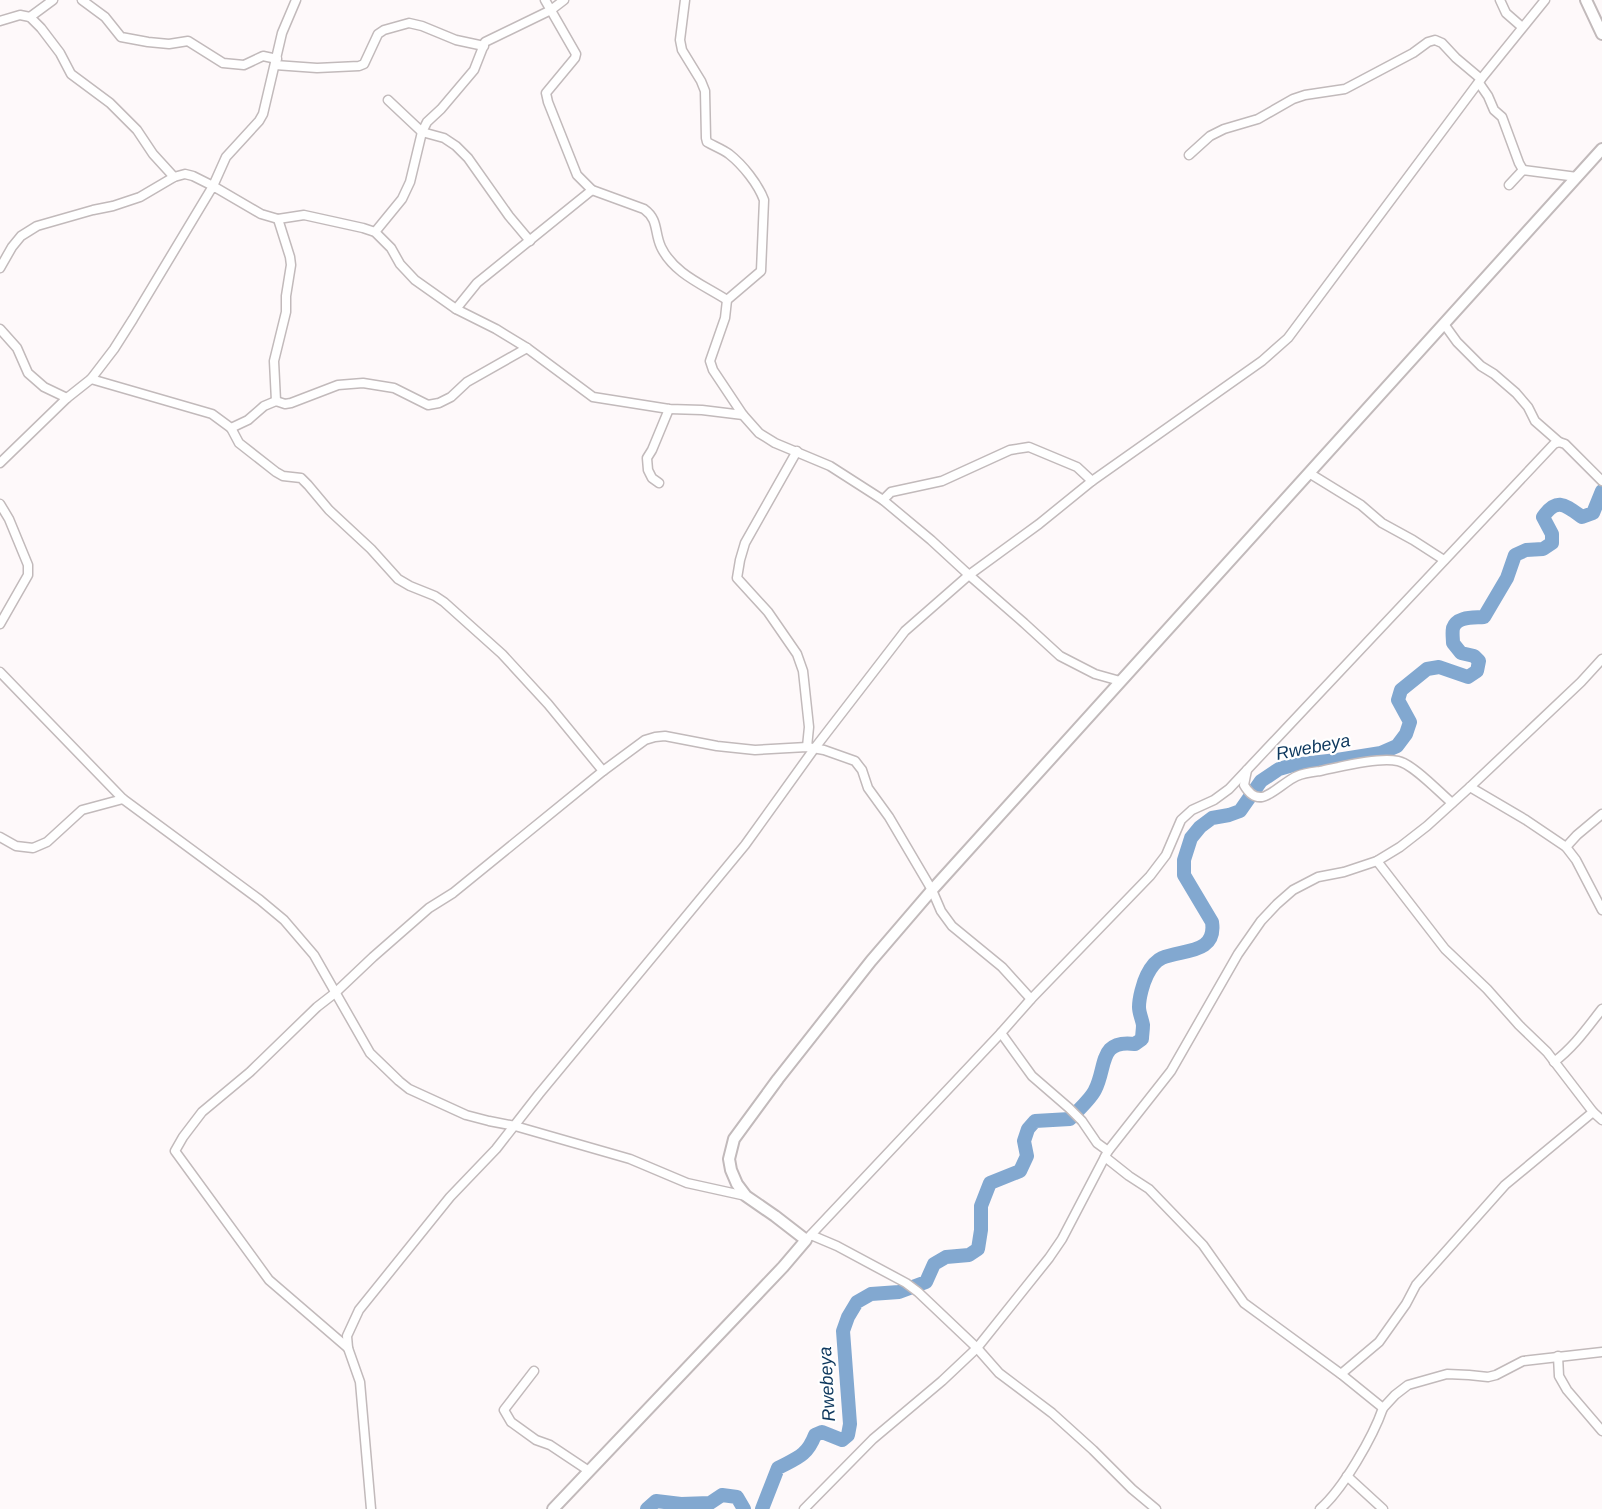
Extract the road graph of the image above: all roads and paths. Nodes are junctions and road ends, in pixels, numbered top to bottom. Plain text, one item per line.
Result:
1 (53, 0) edge
2 (82, 0) edge
3 (296, 0) edge
4 (544, 0) edge
5 (564, 0) edge
6 (685, 0) edge
7 (1500, 0) edge
8 (1545, 0) edge
9 (1586, 0) edge
10 (551, 10) junction
11 (30, 17) junction
12 (0, 21) edge
13 (1522, 27) junction
14 (1602, 34) edge
15 (483, 46) junction
16 (276, 62) junction
17 (1480, 81) junction
18 (388, 100) dead end
19 (422, 132) junction
20 (1602, 149) edge
21 (1190, 155) dead end
22 (1523, 170) junction
23 (174, 177) junction
24 (1577, 177) junction
25 (1509, 185) dead end
26 (213, 186) junction
27 (592, 190) junction
28 (278, 219) junction
29 (375, 232) junction
30 (530, 241) junction
31 (0, 268) edge
32 (728, 300) junction
33 (456, 309) junction
34 (1444, 324) junction
35 (0, 329) edge
36 (527, 348) junction
37 (91, 379) junction
38 (67, 398) junction
39 (276, 401) junction
40 (669, 409) junction
41 (743, 415) junction
42 (231, 428) junction
43 (1559, 442) junction
44 (797, 451) junction
45 (0, 463) edge
46 (1309, 472) junction
47 (1092, 481) junction
48 (1602, 481) edge
49 (659, 483) dead end
50 (883, 500) junction
51 (0, 504) edge
52 (1444, 560) junction
53 (969, 575) junction
54 (0, 624) edge
55 (1602, 659) edge
56 (0, 672) edge
57 (1120, 681) junction
58 (811, 748) junction
59 (1247, 770) junction
60 (603, 771) junction
61 (1470, 787) junction
62 (123, 800) junction
63 (1452, 803) junction
64 (1602, 814) edge
65 (0, 837) edge
66 (1566, 847) junction
67 (1377, 861) junction
68 (932, 890) junction
69 (1602, 910) edge
70 (335, 993) junction
71 (1031, 999) junction
72 (1602, 1009) edge
73 (1001, 1033) junction
74 (1554, 1062) junction
75 (1593, 1112) junction
76 (1602, 1120) edge
77 (514, 1126) junction
78 (1106, 1154) junction
79 (746, 1196) junction
80 (808, 1237) junction
81 (977, 1347) junction
82 (348, 1348) junction
83 (1602, 1352) edge
84 (1558, 1356) junction
85 (534, 1371) dead end
86 (1341, 1374) junction
87 (1383, 1408) junction
88 (1602, 1431) edge
89 (589, 1472) junction
90 (1347, 1476) junction
91 (371, 1509) edge
92 (553, 1509) edge
93 (804, 1509) edge
94 (1156, 1509) edge
95 (1320, 1509) edge
96 (1383, 1509) edge

1 - 11 street
2 - 16 street
3 - 16 street
4 - 10 street
5 - 10 street
6 - 32 street
7 - 13 street
8 - 13 street
9 - 14 main road
10 - 15 street
10 - 27 street
11 - 12 street
11 - 23 street
13 - 17 street
15 - 16 street
15 - 19 street
16 - 26 street
17 - 21 street
17 - 22 street
17 - 47 street
18 - 19 street
19 - 29 street
19 - 30 street
20 - 24 main road
22 - 24 street
22 - 25 street
23 - 26 street
23 - 31 street
24 - 34 main road
26 - 28 street
26 - 37 street
27 - 30 street
27 - 32 street
28 - 29 street
28 - 39 street
29 - 33 street
30 - 33 street
32 - 41 street
33 - 36 street
34 - 43 street
34 - 46 main road
35 - 38 street
36 - 39 street
36 - 40 street
37 - 38 street
37 - 42 street
38 - 45 street
39 - 42 street
40 - 41 street
40 - 49 street
41 - 44 street
42 - 60 street
43 - 48 street
43 - 52 street
44 - 50 street
44 - 58 street
46 - 52 street
46 - 57 main road
47 - 50 street
47 - 53 street
50 - 53 street
51 - 54 street
52 - 59 street
53 - 57 street
53 - 58 street
55 - 61 street
56 - 62 street
57 - 68 main road
58 - 60 street
58 - 68 street
58 - 77 street
59 - 63 street
59 - 71 street
60 - 70 street
61 - 63 street
61 - 66 street
62 - 65 street
62 - 70 street
63 - 67 street
64 - 66 street
66 - 69 street
67 - 74 street
67 - 78 street
68 - 71 street
68 - 79 main road
70 - 77 street
70 - 82 street
71 - 73 street
72 - 74 street
73 - 78 street
73 - 80 street
74 - 75 street
75 - 76 street
75 - 86 street
77 - 79 street
77 - 82 street
78 - 81 street
78 - 86 street
79 - 80 main road
80 - 81 street
80 - 89 main road
81 - 93 street
81 - 94 street
82 - 91 street
83 - 84 street
84 - 87 street
84 - 88 street
85 - 89 street
86 - 87 street
87 - 90 street
89 - 92 main road
90 - 95 street
90 - 96 street

